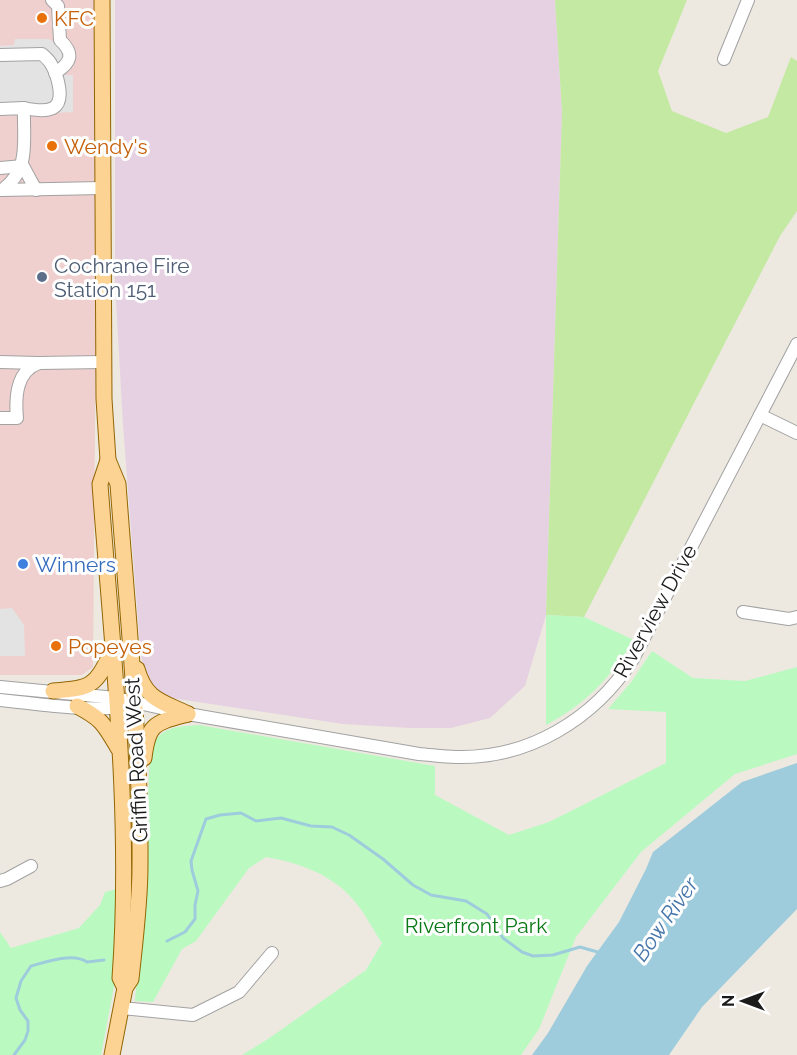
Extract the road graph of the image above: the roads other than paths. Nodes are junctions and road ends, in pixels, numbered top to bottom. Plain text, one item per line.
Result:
1 (52, 0) edge
2 (93, 0) edge
3 (102, 0) edge
4 (748, 0) edge
5 (102, 20) junction
6 (0, 55) edge
7 (724, 59) dead end
8 (55, 73) junction
9 (24, 108) junction
10 (0, 109) edge
11 (23, 166) junction
12 (0, 168) edge
13 (102, 188) junction
14 (1, 190) edge
15 (36, 190) junction
16 (797, 344) edge
17 (0, 362) edge
18 (103, 362) junction
19 (39, 363) junction
20 (760, 415) junction
21 (0, 418) edge
22 (797, 433) edge
23 (108, 460) junction
24 (743, 612) dead end
25 (797, 617) edge
26 (130, 647) junction
27 (112, 650) junction
28 (0, 679) edge
29 (6, 688) edge
30 (53, 691) junction
31 (0, 700) edge
32 (116, 703) junction
33 (134, 703) junction
34 (77, 706) junction
35 (188, 714) junction
36 (119, 750) junction
37 (138, 791) junction
38 (31, 866) dead end
39 (0, 881) edge
40 (272, 953) dead end
41 (125, 988) junction
42 (122, 1008) junction
43 (112, 1055) edge

1 - 8 street
2 - 5 main road
3 - 5 main road, Griffin Road West
4 - 7 street
5 - 13 main road, Griffin Road West
6 - 8 street
8 - 9 street
9 - 10 street
9 - 11 street
11 - 12 street
11 - 14 street
11 - 15 street
13 - 15 street
13 - 18 main road, Griffin Road West
14 - 15 street
16 - 20 street, Riverview Drive
17 - 19 street
18 - 19 street
18 - 23 main road, Griffin Road West
19 - 21 street
20 - 22 street
20 - 35 street, Riverview Drive
23 - 26 main road, Griffin Road West
23 - 27 main road, Griffin Road West
24 - 25 street
26 - 33 main road, Griffin Road West
26 - 35 main road
27 - 30 main road
27 - 32 main road, Griffin Road West
28 - 29 street
29 - 30 street
30 - 32 street
31 - 34 street
32 - 33 street
32 - 34 street
32 - 36 main road, Griffin Road West
33 - 35 street, Riverview Drive
33 - 37 main road, Griffin Road West
34 - 36 main road
35 - 37 main road
36 - 41 main road, Griffin Road West
37 - 41 main road, Griffin Road West
38 - 39 street
40 - 42 street
41 - 42 main road, Griffin Road West
42 - 43 main road, Griffin Road West

